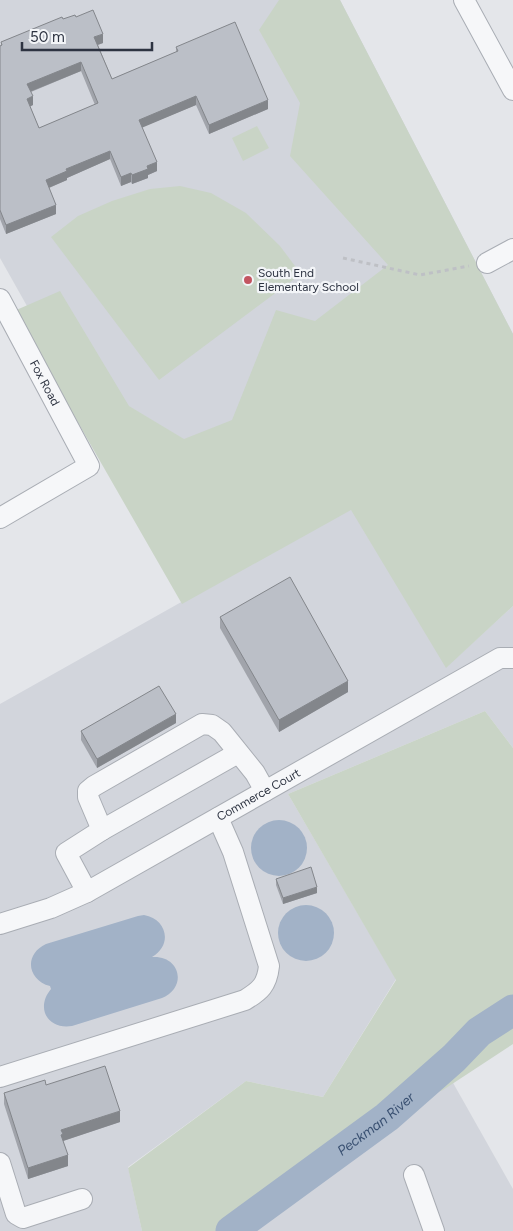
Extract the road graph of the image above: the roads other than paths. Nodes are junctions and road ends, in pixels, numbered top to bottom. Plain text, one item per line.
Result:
1 (464, 0) edge
2 (513, 90) edge
3 (513, 249) edge
4 (487, 263) road end
5 (0, 299) edge
6 (0, 518) edge
7 (513, 658) edge
8 (238, 753) junction
9 (265, 791) junction
10 (218, 818) junction
11 (102, 830) junction
12 (87, 892) junction
13 (0, 924) edge
14 (0, 1077) edge
15 (0, 1163) edge
16 (414, 1176) dead end
17 (82, 1199) dead end
18 (434, 1231) edge

1 - 2 street
3 - 4 street
5 - 6 street, Fox Road
7 - 9 street, Commerce Court
8 - 9 street
8 - 11 street
8 - 11 street
9 - 10 street, Commerce Court
10 - 12 street, Commerce Court
10 - 14 street
11 - 12 street
12 - 13 street, Commerce Court
15 - 17 street
16 - 18 street

